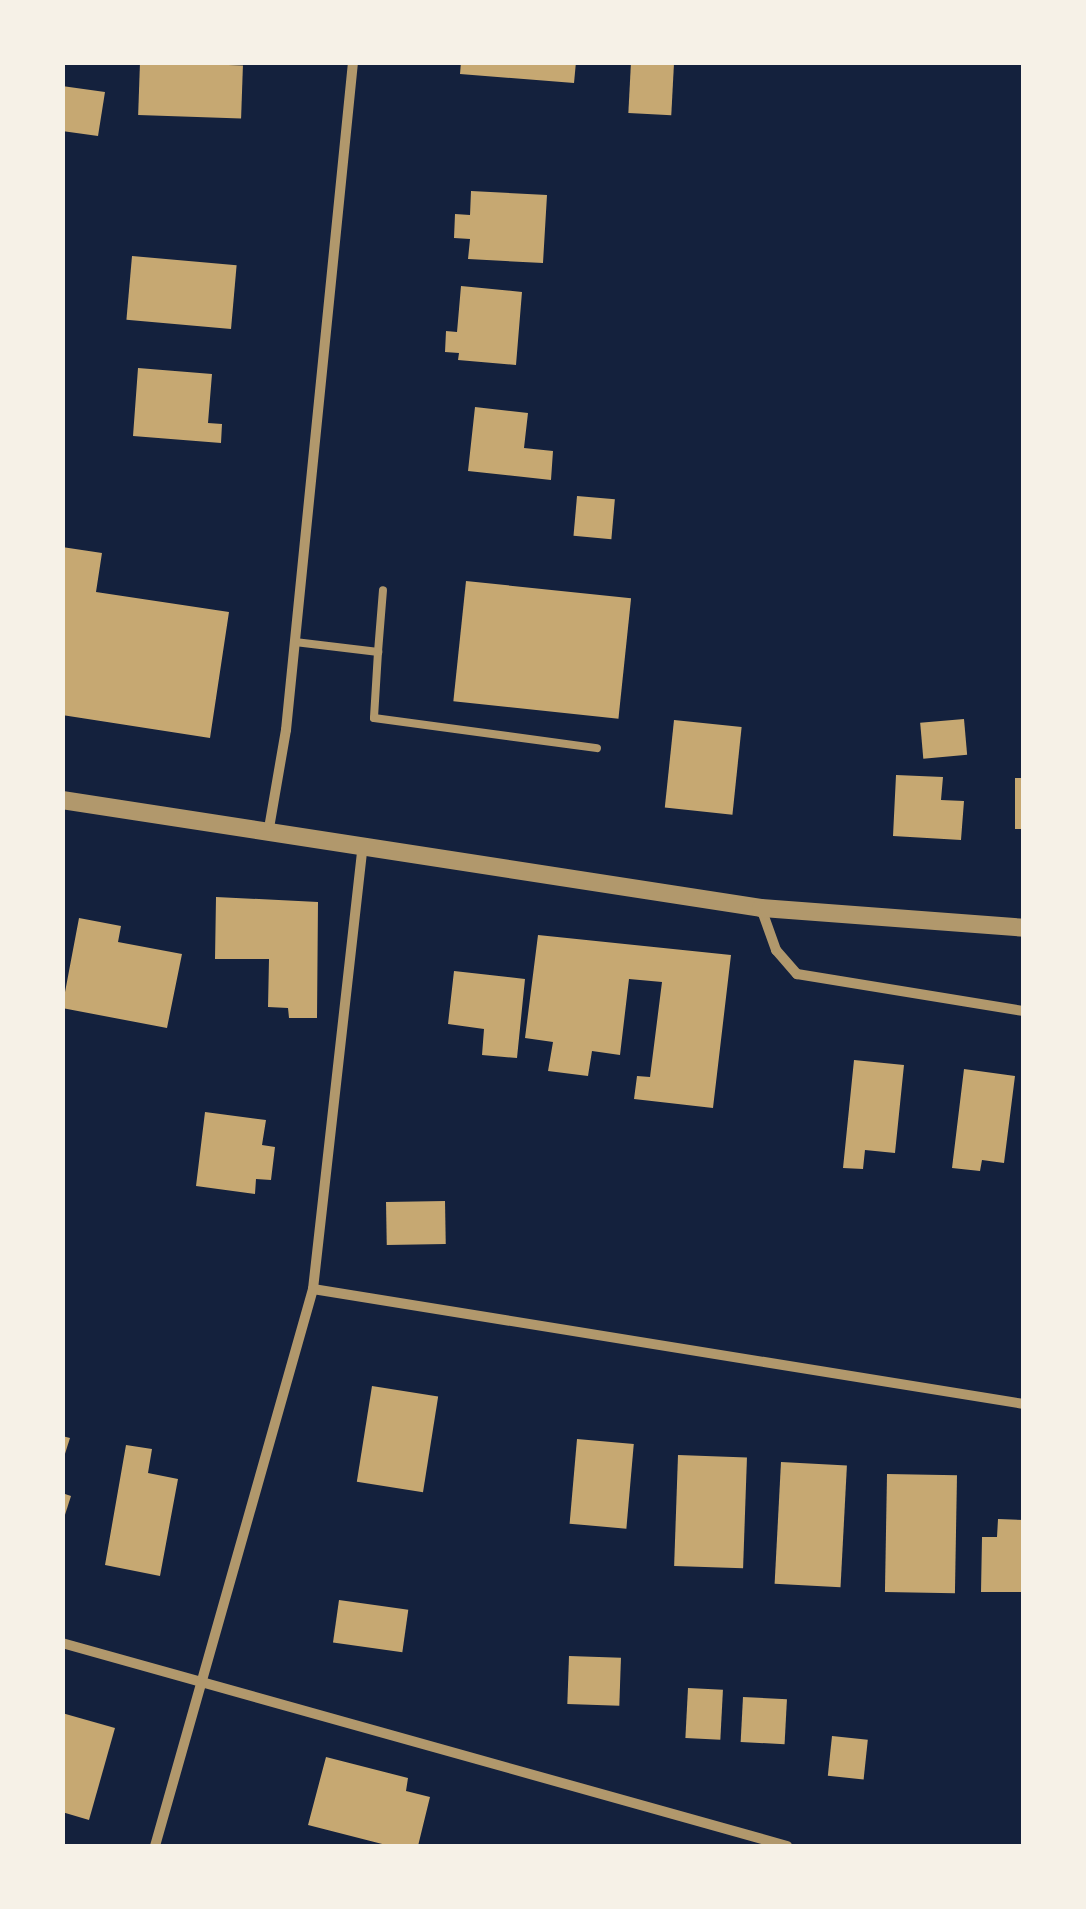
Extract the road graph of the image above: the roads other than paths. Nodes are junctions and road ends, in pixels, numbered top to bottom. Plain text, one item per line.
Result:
1 (353, 62) edge
2 (383, 590) dead end
3 (296, 642) junction
4 (378, 652) junction
5 (597, 748) dead end
6 (62, 800) edge
7 (268, 834) junction
8 (362, 851) junction
9 (761, 908) junction
10 (1024, 928) edge
11 (1024, 1011) edge
12 (312, 1288) junction
13 (1024, 1404) edge
14 (62, 1643) edge
15 (206, 1681) junction
16 (155, 1846) edge
17 (787, 1846) edge

1 - 3 street
2 - 4 lane
3 - 4 lane
3 - 7 street
4 - 5 lane
6 - 7 street
7 - 8 street
8 - 9 street
8 - 12 street
9 - 10 street
9 - 11 street
12 - 13 street
12 - 15 street
14 - 15 street
15 - 16 street
15 - 17 street

